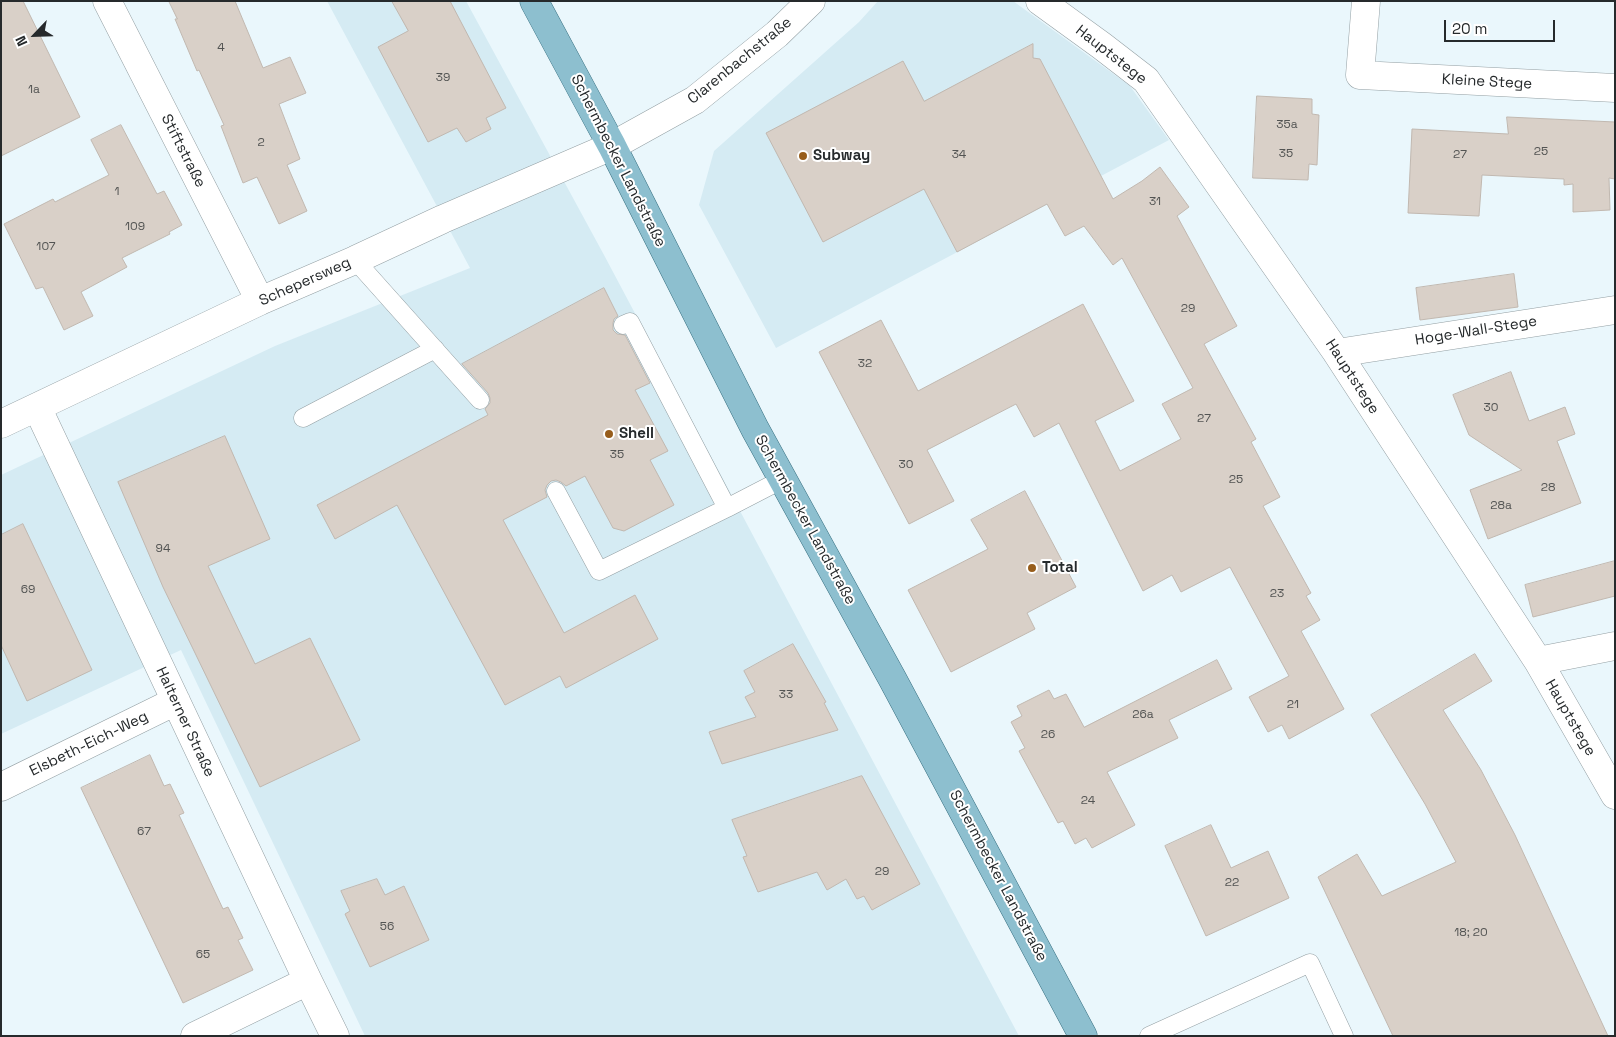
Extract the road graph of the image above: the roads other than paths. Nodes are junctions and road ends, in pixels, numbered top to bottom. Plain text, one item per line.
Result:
1 (107, 1) edge
2 (534, 1) edge
3 (811, 1) edge
4 (1040, 1) edge
5 (1366, 1) edge
6 (1615, 88) edge
7 (612, 146) junction
8 (355, 260) junction
9 (260, 301) junction
10 (1615, 310) edge
11 (623, 325) dead end
12 (435, 350) junction
13 (1337, 353) junction
14 (480, 400) dead end
15 (37, 407) junction
16 (303, 418) dead end
17 (1, 424) edge
18 (783, 480) junction
19 (556, 492) dead end
20 (727, 508) junction
21 (1615, 646) edge
22 (1538, 662) junction
23 (176, 701) junction
24 (1, 787) edge
25 (1615, 795) edge
26 (308, 982) junction
27 (195, 1036) edge
28 (335, 1036) edge
29 (1083, 1036) edge
30 (1149, 1036) edge
31 (1344, 1036) edge

1 - 9 street, Stiftstraße
2 - 7 main road, Schermbecker Landstraße
3 - 7 street, Clarenbachstraße
4 - 13 street, Hauptstege
5 - 6 street, Kleine Stege
7 - 8 street, Schepersweg
7 - 18 main road, Schermbecker Landstraße
8 - 9 street, Schepersweg
8 - 12 lane
9 - 15 street, Schepersweg
10 - 13 street, Hoge-Wall-Stege
11 - 20 lane
12 - 14 lane
12 - 16 lane
13 - 22 street, Hauptstege
15 - 17 street, Schepersweg
15 - 23 street, Halterner Straße
18 - 20 lane
18 - 29 main road, Schermbecker Landstraße
19 - 20 lane
21 - 22 street
22 - 25 street, Hauptstege
23 - 24 street, Elsbeth-Eich-Weg
23 - 26 street, Halterner Straße
26 - 27 street
26 - 28 street, Halterner Straße
30 - 31 lane

